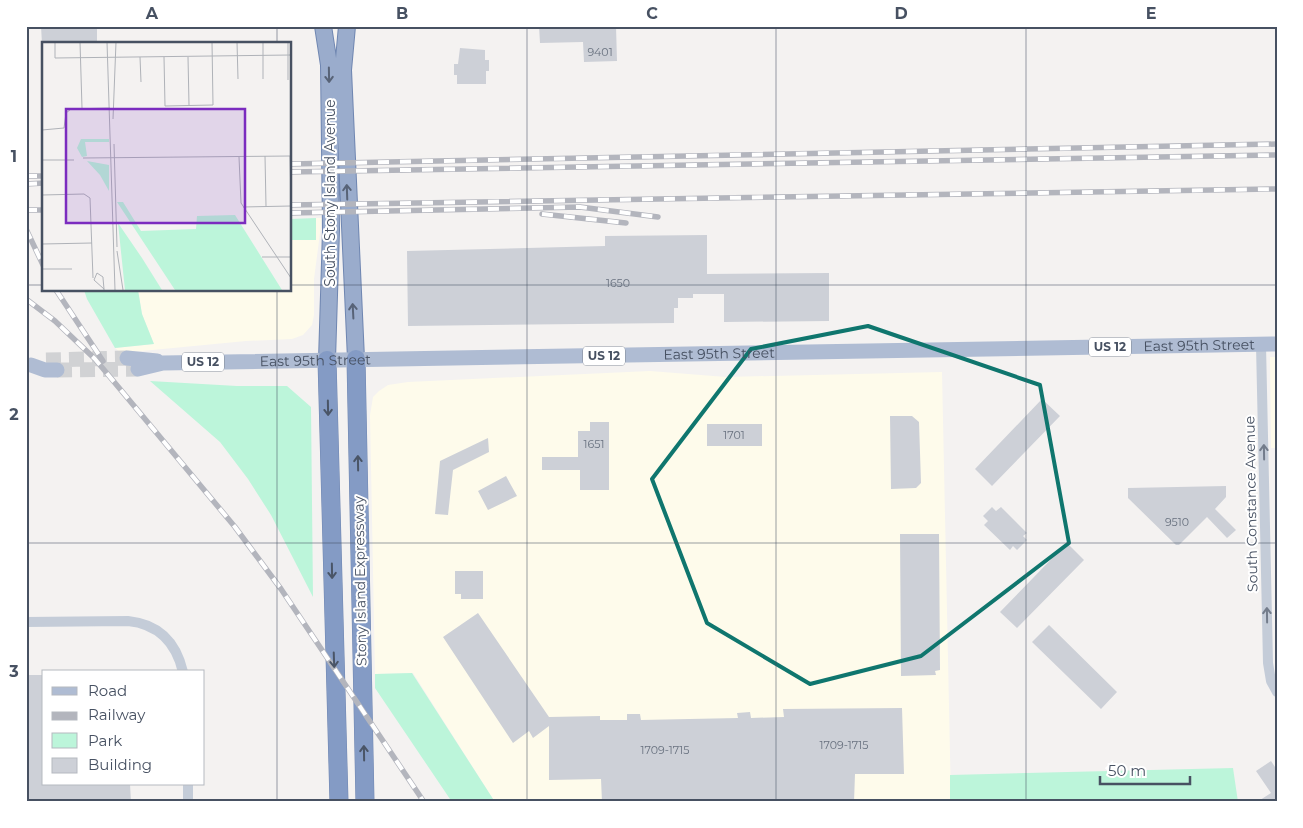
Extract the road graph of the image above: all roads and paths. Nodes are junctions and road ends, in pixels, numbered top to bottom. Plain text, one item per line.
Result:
1 (323, 26) edge
2 (347, 26) edge
3 (1277, 344) edge
4 (1261, 345) junction
5 (356, 359) junction
6 (46, 360) tunnel mouth
7 (327, 360) junction
8 (132, 363) tunnel mouth
9 (29, 365) edge
10 (57, 370) tunnel mouth
11 (26, 622) edge
12 (182, 670) edge
13 (1277, 692) edge
14 (188, 786) edge
15 (188, 802) edge
16 (339, 802) edge
17 (365, 802) edge

1 -> 7 highway, South Stony Island Avenue
5 -> 2 highway, South Stony Island Avenue
3 - 4 main road, East 95th Street / US 12
4 - 5 main road, East 95th Street / US 12
13 -> 4 street, South Constance Avenue
5 - 7 main road, East 95th Street / US 12
17 -> 5 highway, Stony Island Expressway
6 - 9 main road
7 - 8 main road, East 95th Street / US 12
7 -> 16 highway, Stony Island Expressway
9 - 10 main road
11 - 12 street
14 - 15 street

